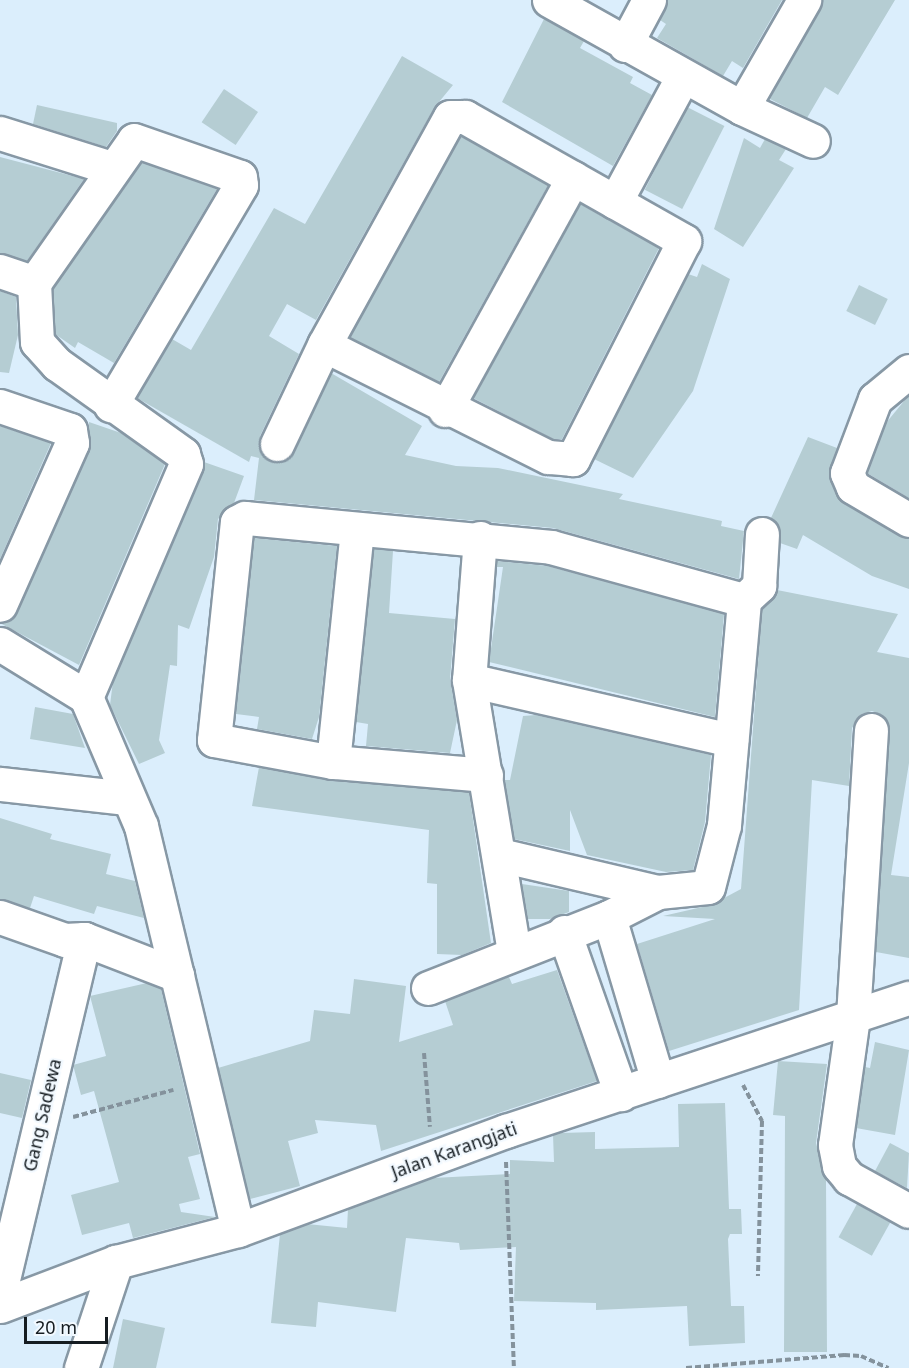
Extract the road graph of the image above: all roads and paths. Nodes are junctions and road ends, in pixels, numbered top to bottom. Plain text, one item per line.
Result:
1 (549, 0) edge
2 (649, 0) edge
3 (804, 0) edge
4 (626, 45) junction
5 (683, 76) junction
6 (742, 108) junction
7 (0, 133) edge
8 (813, 141) dead end
9 (111, 168) junction
10 (573, 178) junction
11 (615, 202) junction
12 (0, 271) edge
13 (34, 283) junction
14 (324, 345) junction
15 (909, 371) edge
16 (111, 405) junction
17 (0, 406) edge
18 (446, 410) junction
19 (277, 444) dead end
20 (909, 520) edge
21 (357, 531) junction
22 (762, 534) dead end
23 (480, 538) junction
24 (744, 600) junction
25 (0, 605) edge
26 (0, 644) edge
27 (469, 680) junction
28 (86, 698) junction
29 (871, 730) dead end
30 (731, 740) junction
31 (333, 762) junction
32 (486, 775) junction
33 (0, 784) edge
34 (126, 798) junction
35 (500, 855) junction
36 (658, 892) junction
37 (609, 916) junction
38 (0, 917) edge
39 (564, 932) junction
40 (84, 939) junction
41 (514, 951) junction
42 (177, 975) junction
43 (428, 988) dead end
44 (909, 998) edge
45 (853, 1017) junction
46 (424, 1053) dead end
47 (729, 1057) junction
48 (658, 1081) junction
49 (203, 1082) junction
50 (621, 1094) junction
51 (39, 1126) junction
52 (506, 1131) junction
53 (432, 1158) junction
54 (909, 1211) edge
55 (238, 1230) junction
56 (116, 1262) junction
57 (758, 1276) dead end
58 (0, 1292) edge
59 (0, 1306) edge
60 (81, 1368) edge
61 (514, 1368) edge
62 (686, 1368) edge
63 (888, 1368) edge

1 - 4 street
2 - 4 street
3 - 6 street
4 - 5 street
5 - 6 street
5 - 11 street
6 - 8 street
7 - 9 street
9 - 13 street
9 - 16 street
10 - 11 street
10 - 14 street
10 - 18 street
11 - 18 street
12 - 13 street
13 - 16 street
14 - 18 street
14 - 19 street
15 - 20 street
16 - 28 street
17 - 25 street
21 - 23 street
21 - 31 street
21 - 31 street
22 - 24 street
23 - 24 street
23 - 27 street
24 - 30 street
26 - 28 street
27 - 30 street
27 - 32 street
28 - 34 street
29 - 45 street
30 - 36 street
31 - 32 street
32 - 35 street
33 - 34 street
34 - 42 street
35 - 36 street
35 - 41 street
36 - 37 street
37 - 39 street
37 - 48 street
38 - 40 street
39 - 41 street
39 - 50 street
40 - 42 street
40 - 51 street, Gang Sadewa
41 - 43 street
42 - 49 street
44 - 45 street, Jalan Karangjati
45 - 47 street, Jalan Karangjati
45 - 54 street
46 - 53 path
47 - 48 street, Jalan Karangjati
47 - 57 path
48 - 50 street, Jalan Karangjati
49 - 51 path
49 - 55 street
50 - 52 street, Jalan Karangjati
51 - 58 street, Gang Sadewa
52 - 53 street, Jalan Karangjati
52 - 61 path
53 - 55 street, Jalan Karangjati
55 - 56 street, Jalan Karangjati
56 - 59 street, Jalan Karangjati
56 - 60 street
62 - 63 path

